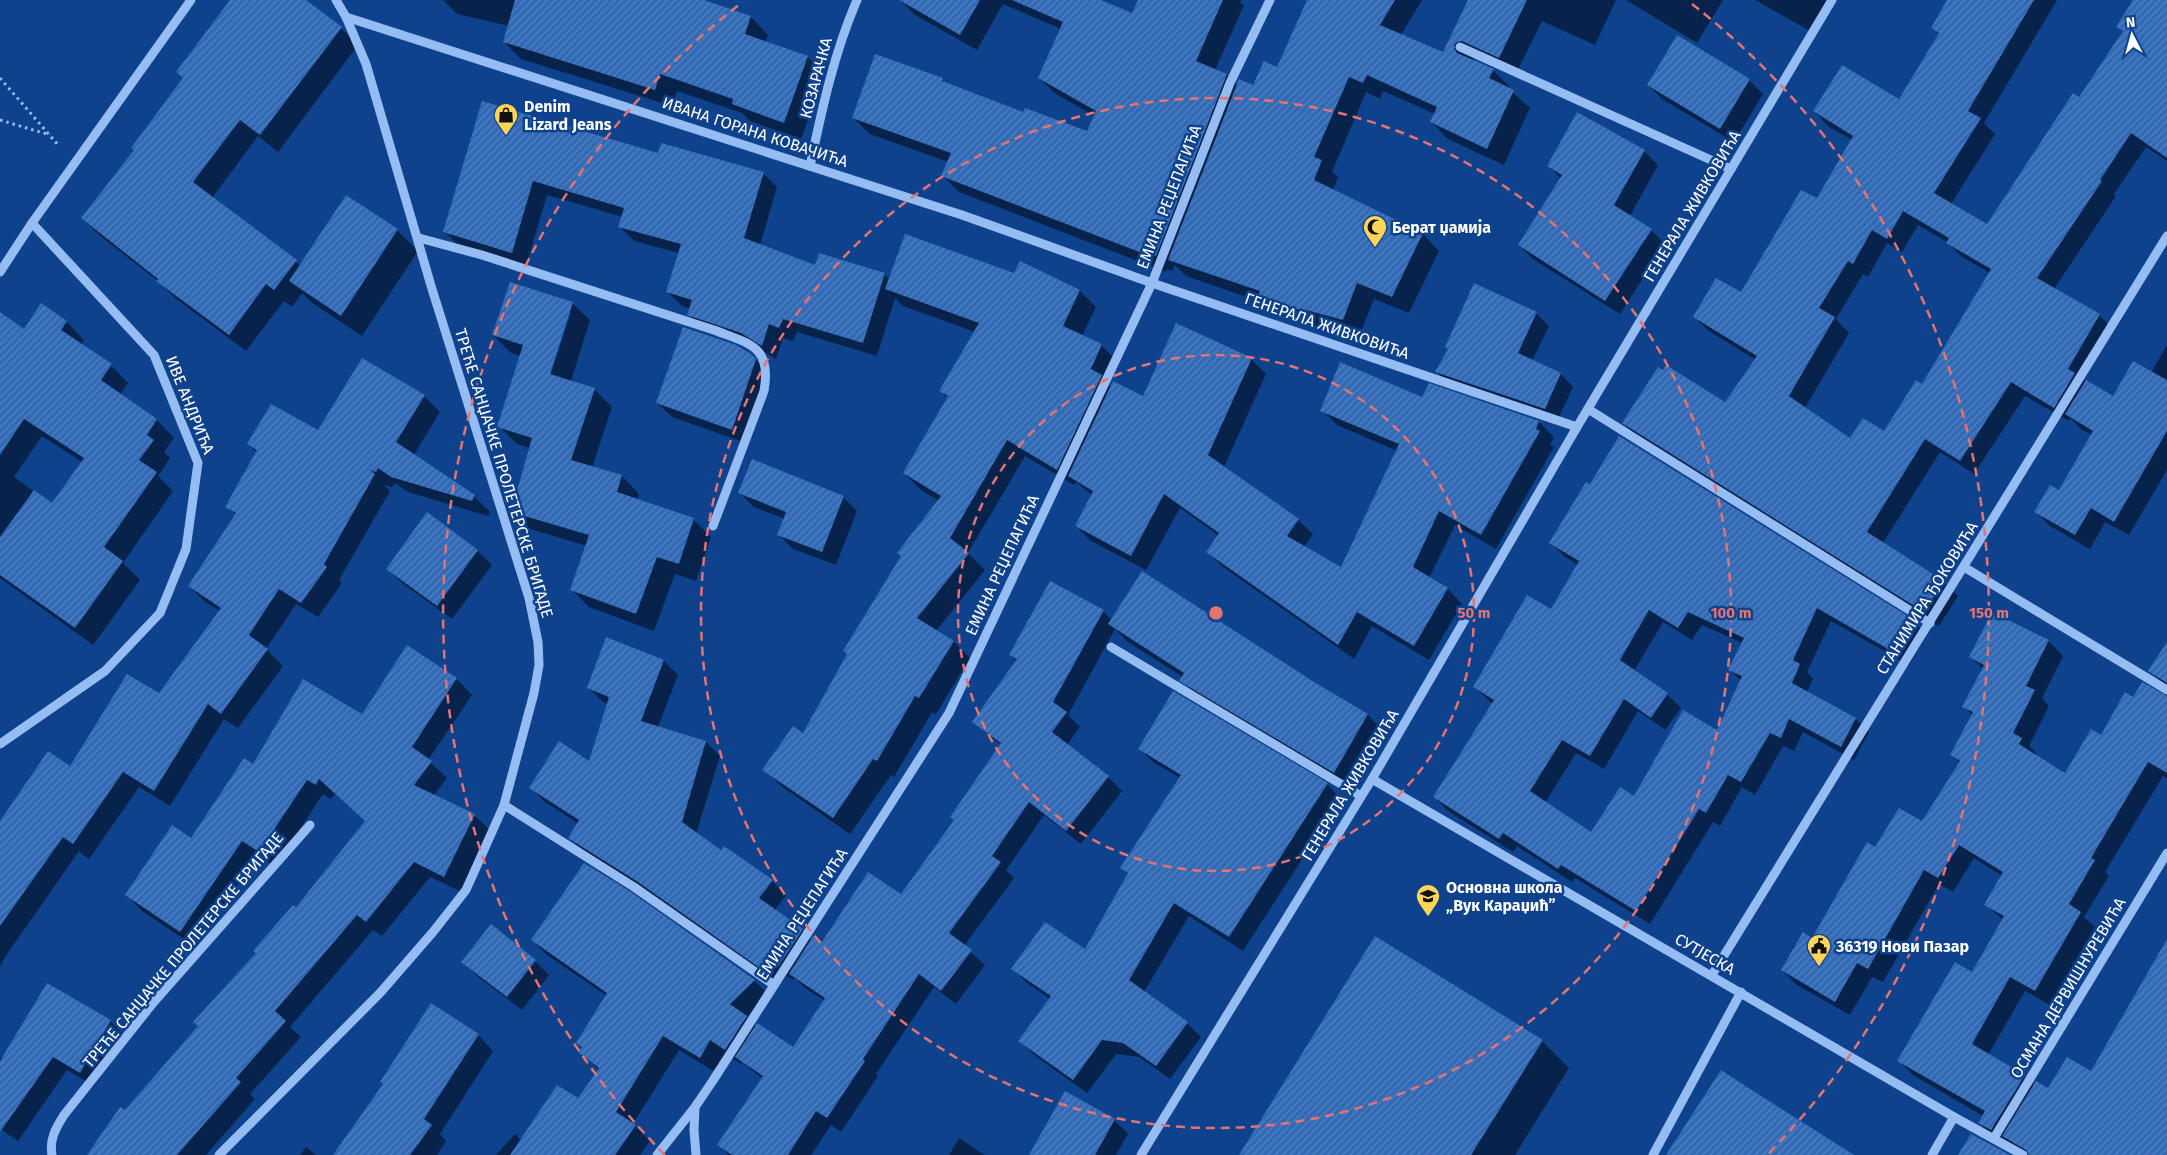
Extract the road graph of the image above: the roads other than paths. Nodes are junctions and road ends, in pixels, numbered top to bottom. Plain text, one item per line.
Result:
1 (191, 0) edge
2 (336, 0) edge
3 (857, 0) edge
4 (1270, 0) edge
5 (1832, 0) edge
6 (346, 17) junction
7 (1460, 47) dead end
8 (810, 166) junction
9 (1731, 169) junction
10 (32, 222) junction
11 (2167, 236) edge
12 (419, 238) junction
13 (0, 272) edge
14 (1152, 283) junction
15 (1588, 409) junction
16 (1577, 427) junction
17 (713, 526) dead end
18 (1964, 567) junction
19 (1930, 623) junction
20 (1112, 647) dead end
21 (2167, 690) edge
22 (0, 744) edge
23 (1372, 778) junction
24 (1361, 796) junction
25 (504, 805) junction
26 (310, 825) dead end
27 (2167, 853) edge
28 (1712, 975) junction
29 (774, 985) junction
30 (1741, 992) junction
31 (695, 1108) junction
32 (1954, 1117) junction
33 (1994, 1138) junction
34 (51, 1150) edge
35 (45, 1155) edge
36 (219, 1155) edge
37 (656, 1155) edge
38 (696, 1155) edge
39 (1141, 1155) edge
40 (1653, 1155) edge
41 (1932, 1155) edge
42 (2023, 1155) edge

1 - 10 street
2 - 6 street, ТРЕЋЕ САНЏАЧКЕ ПРОЛЕТЕРСКЕ БРИГАДЕ
3 - 8 street, КОЗАРАЧКА
4 - 14 street, ЕМИНА РЕЏЕПАГИЋА
5 - 9 street, ГЕНЕРАЛА ЖИВКОВИЋА
6 - 8 street, ИВАНА ГОРАНА КОВАЧИЋА
6 - 12 street, ТРЕЋЕ САНЏАЧКЕ ПРОЛЕТЕРСКЕ БРИГАДЕ
7 - 9 street
8 - 14 street, ИВАНА ГОРАНА КОВАЧИЋА
9 - 15 street, ГЕНЕРАЛА ЖИВКОВИЋА
10 - 13 street
10 - 22 street, ИВЕ АНДРИЋА
11 - 18 street, СТАНИМИРА ЂОКОВИЋА
12 - 17 street
12 - 25 street, ТРЕЋЕ САНЏАЧКЕ ПРОЛЕТЕРСКЕ БРИГАДЕ
14 - 16 street, ГЕНЕРАЛА ЖИВКОВИЋА
14 - 29 street, ЕМИНА РЕЏЕПАГИЋА
15 - 16 street, ГЕНЕРАЛА ЖИВКОВИЋА
15 - 19 street
16 - 23 street, ГЕНЕРАЛА ЖИВКОВИЋА
18 - 19 street, СТАНИМИРА ЂОКОВИЋА
18 - 21 street
19 - 28 street, СТАНИМИРА ЂОКОВИЋА
20 - 24 street
23 - 24 street, ГЕНЕРАЛА ЖИВКОВИЋА
23 - 28 street, СУТЈЕСКА
24 - 39 street, ГЕНЕРАЛА ЖИВКОВИЋА
25 - 29 street
25 - 36 street, ТРЕЋЕ САНЏАЧКЕ ПРОЛЕТЕРСКЕ БРИГАДЕ
26 - 34 street, ТРЕЋЕ САНЏАЧКЕ ПРОЛЕТЕРСКЕ БРИГАДЕ
27 - 33 street, ОСМАНА ДЕРВИШНУРЕВИЋА
28 - 30 street, СУТЈЕСКА
29 - 31 street, ЕМИНА РЕЏЕПАГИЋА
30 - 32 street, СУТЈЕСКА
30 - 40 street
31 - 37 street, ЕМИНА РЕЏЕПАГИЋА
31 - 38 street
32 - 33 street, СУТЈЕСКА
32 - 41 street
33 - 42 street, СУТЈЕСКА
34 - 35 street, ТРЕЋЕ САНЏАЧКЕ ПРОЛЕТЕРСКЕ БРИГАДЕ

